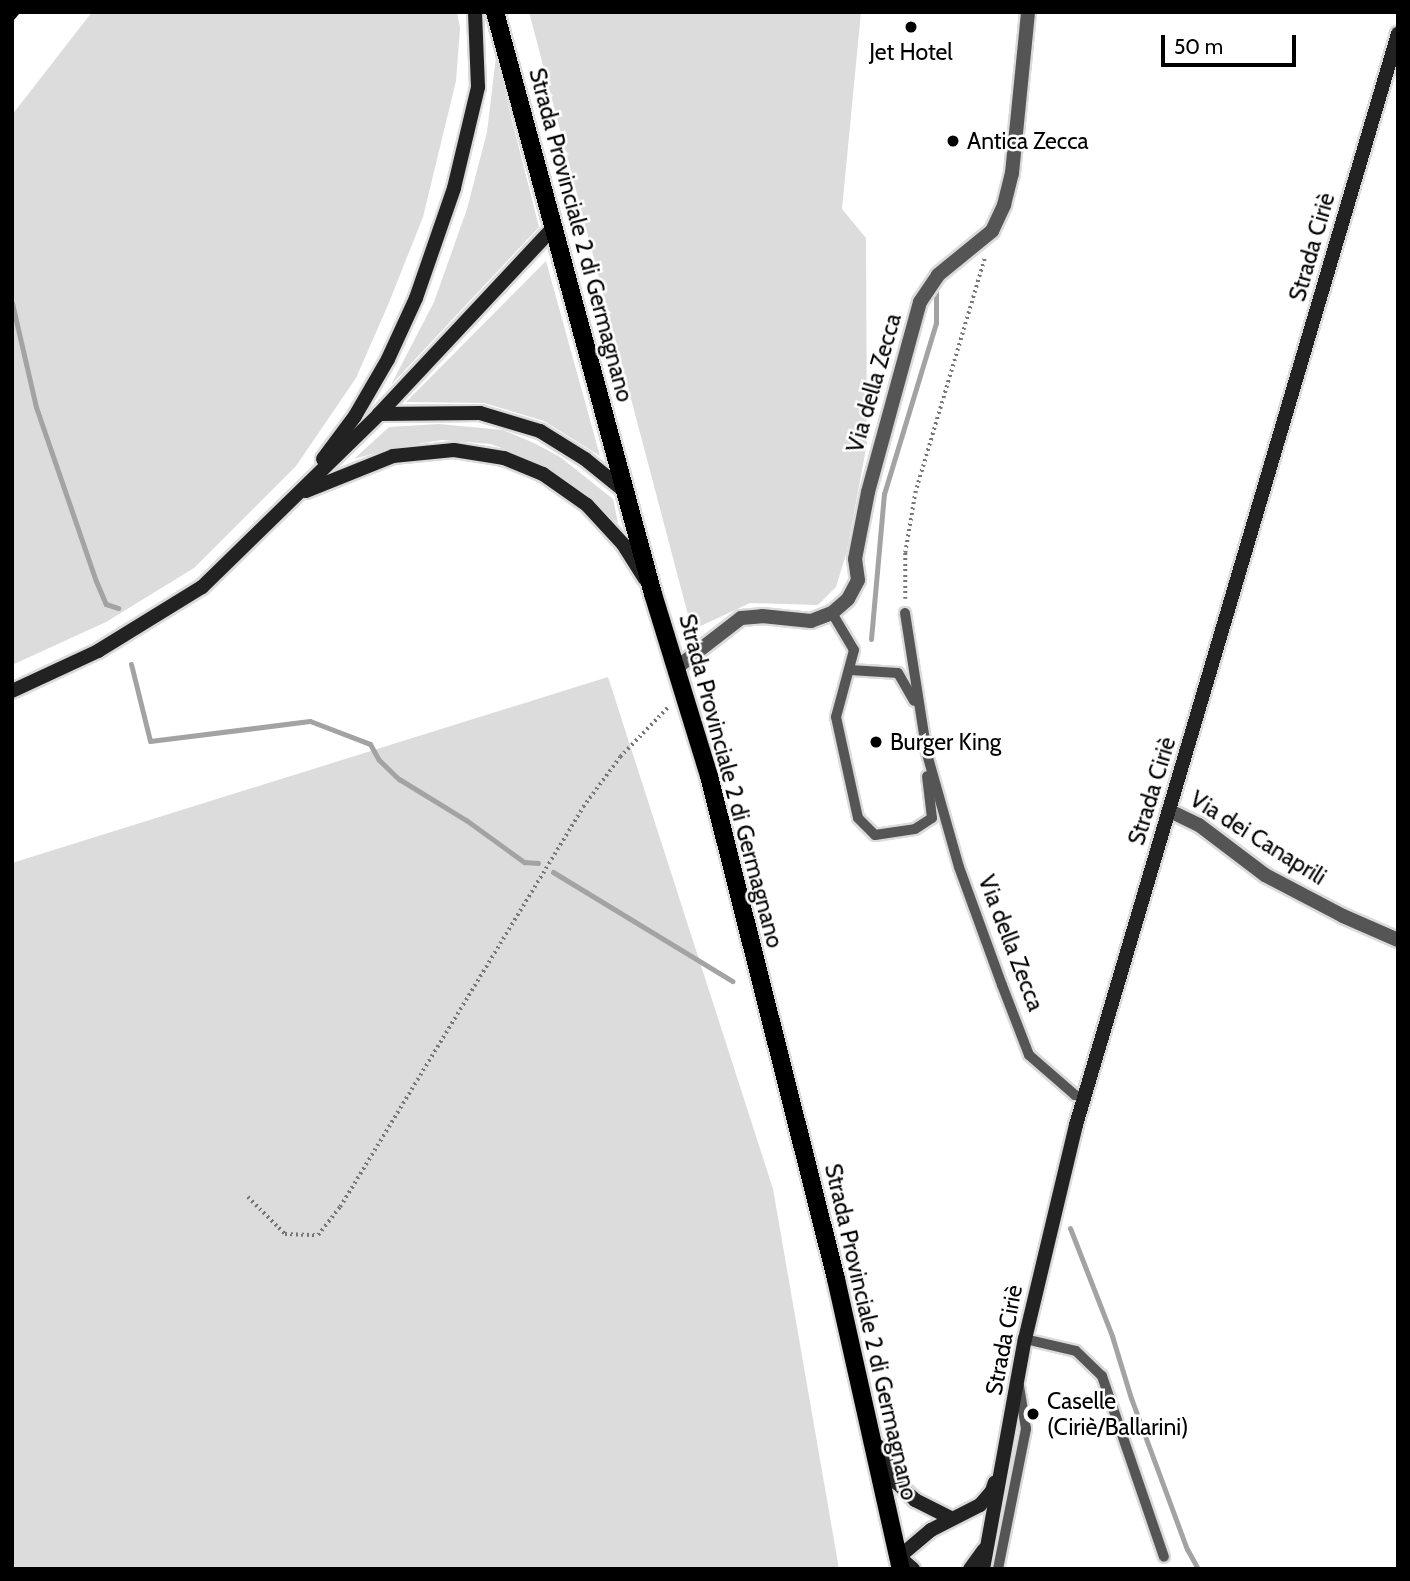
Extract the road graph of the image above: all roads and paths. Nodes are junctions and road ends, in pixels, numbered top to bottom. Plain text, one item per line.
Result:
1 (475, 12) edge
2 (495, 12) edge
3 (1028, 12) edge
4 (1398, 34) edge
5 (552, 229) junction
6 (992, 231) junction
7 (379, 414) junction
8 (627, 493) junction
9 (295, 496) junction
10 (653, 594) junction
11 (832, 613) junction
12 (905, 613) joint
13 (675, 669) junction
14 (850, 670) junction
15 (12, 691) edge
16 (682, 692) junction
17 (1170, 811) junction
18 (1398, 940) edge
19 (1084, 1097) junction
20 (248, 1197) dead end
21 (1025, 1339) junction
22 (1018, 1383) junction
23 (869, 1427) junction
24 (1010, 1433) junction
25 (951, 1518) junction
26 (989, 1543) junction
27 (1164, 1557) dead end
28 (900, 1563) edge
29 (913, 1569) edge
30 (970, 1569) edge
31 (983, 1569) edge
32 (998, 1569) edge

1 - 9 street
2 - 5 main road, Strada Provinciale 2 di Germagnano
3 - 6 street, Via della Zecca
4 - 17 street, Strada Ciriè
5 - 7 street
5 - 8 main road, Strada Provinciale 2 di Germagnano
6 - 11 street, Via della Zecca
6 - 12 path
7 - 8 street
7 - 9 street
8 - 10 main road, Strada Provinciale 2 di Germagnano
9 - 10 street
9 - 15 street
10 - 13 main road, Strada Provinciale 2 di Germagnano
11 - 13 street
11 - 14 lane
12 - 19 lane, Via della Zecca
13 - 16 main road, Strada Provinciale 2 di Germagnano
14 - 14 lane
16 - 20 path
16 - 23 main road, Strada Provinciale 2 di Germagnano
17 - 18 street, Via dei Canaprili
17 - 19 street, Strada Ciriè
19 - 21 street, Strada Ciriè
21 - 22 street, Strada Ciriè
21 - 27 lane
22 - 24 street, Strada Ciriè
22 - 32 lane
23 - 25 street
23 - 28 main road, Strada Provinciale 2 di Germagnano
24 - 25 street
24 - 26 street, Strada Ciriè
25 - 28 street
26 - 30 street
26 - 31 street, Strada Ciriè
28 - 29 street

